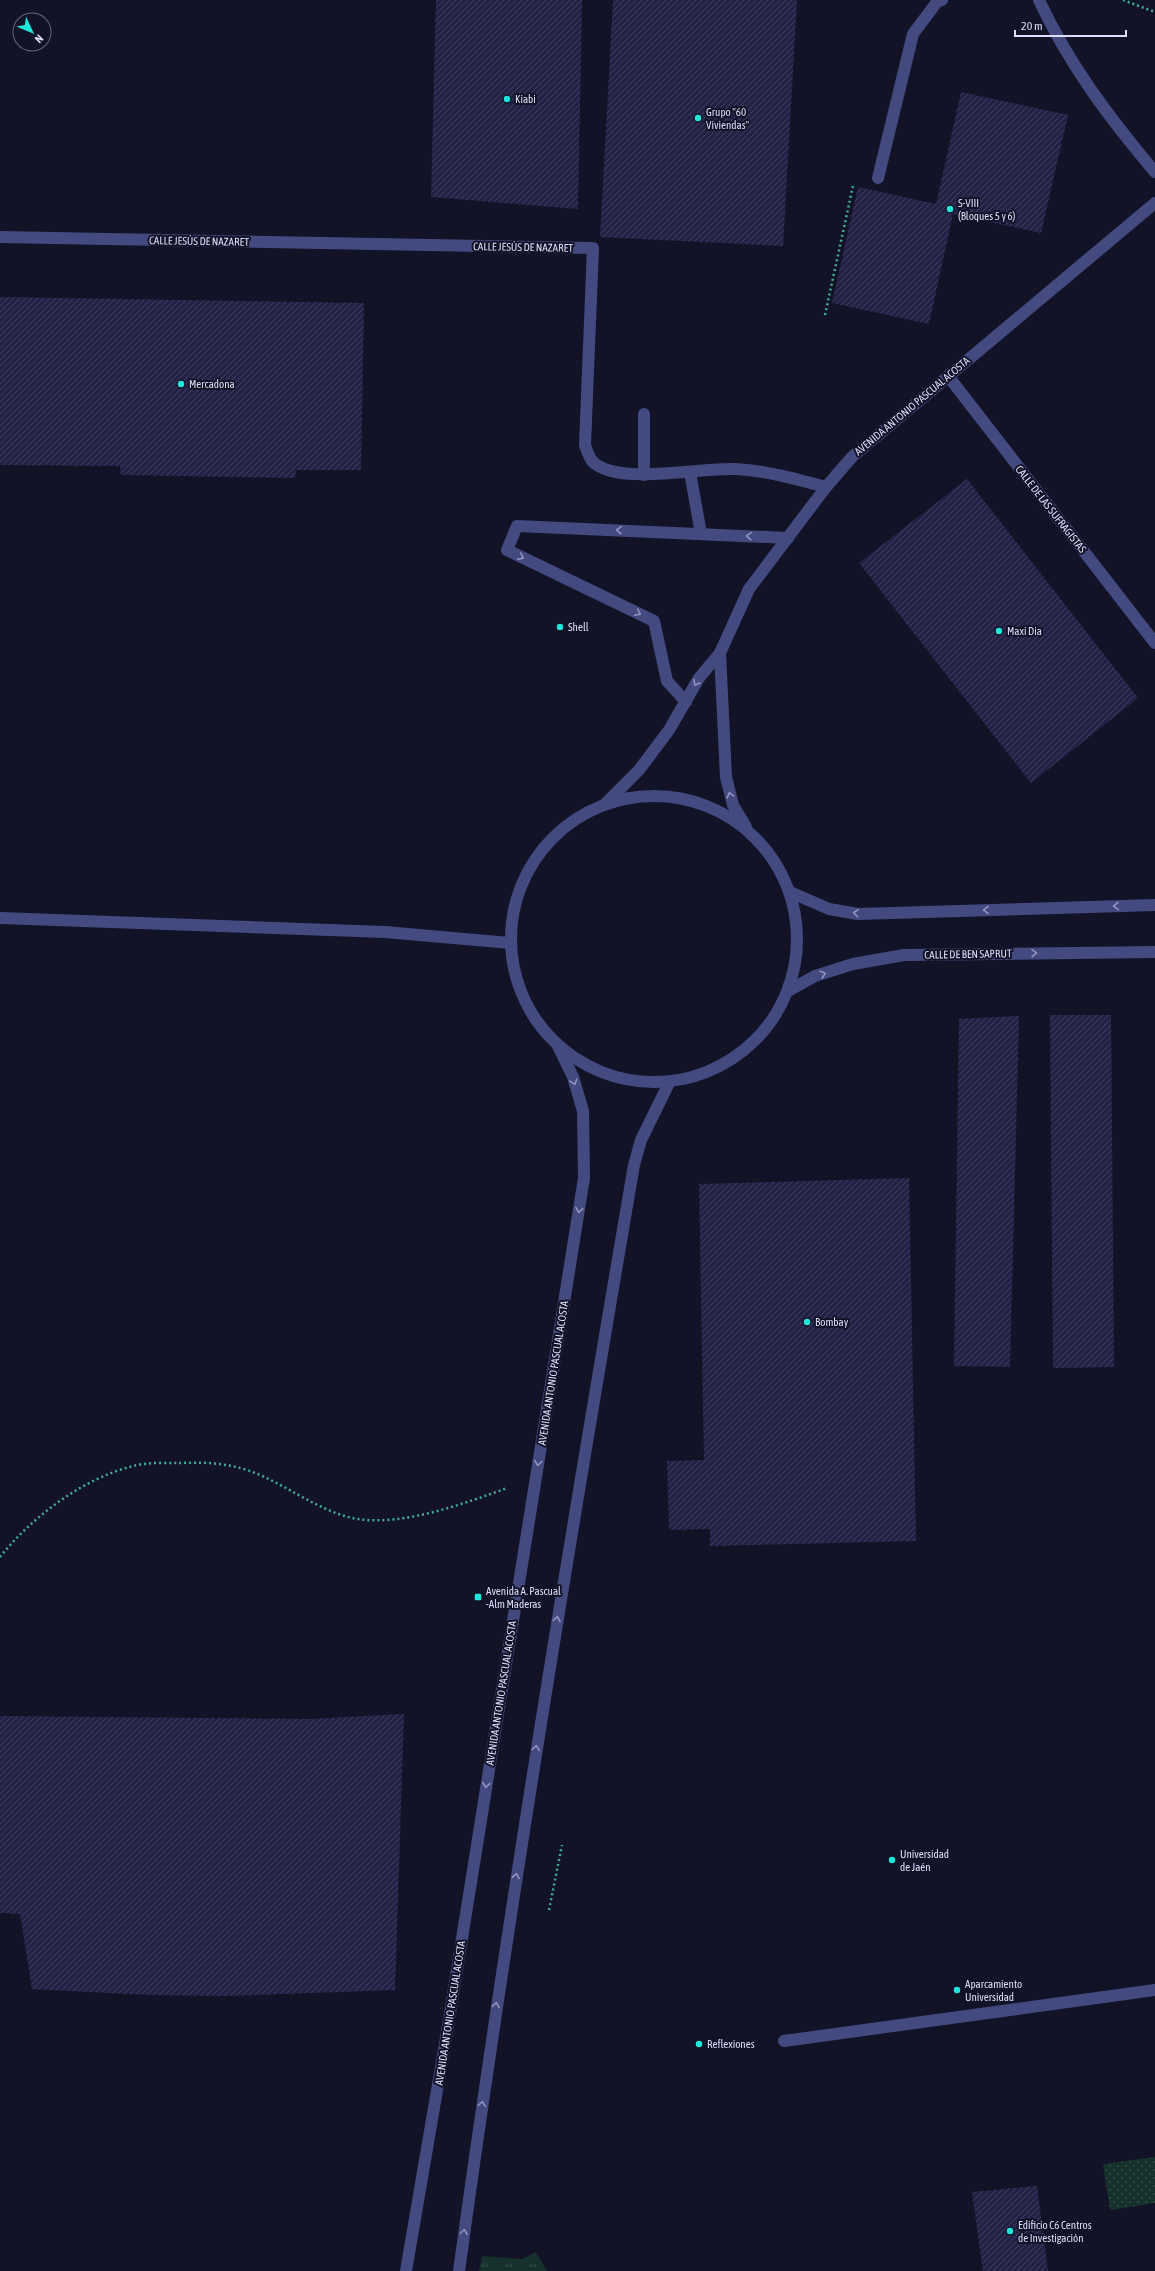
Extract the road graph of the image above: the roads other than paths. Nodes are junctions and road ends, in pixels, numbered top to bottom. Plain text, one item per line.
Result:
1 (942, 0) edge
2 (1039, 0) edge
3 (1155, 172) edge
4 (878, 178) dead end
5 (1155, 203) edge
6 (0, 237) edge
7 (948, 376) junction
8 (644, 414) dead end
9 (690, 472) junction
10 (644, 475) junction
11 (826, 487) junction
12 (701, 534) junction
13 (788, 538) junction
14 (1155, 643) edge
15 (720, 653) junction
16 (686, 702) junction
17 (604, 805) junction
18 (747, 830) junction
19 (790, 892) junction
20 (1155, 905) edge
21 (0, 918) edge
22 (511, 943) junction
23 (1155, 952) edge
24 (788, 991) junction
25 (558, 1046) junction
26 (670, 1081) junction
27 (1155, 1990) edge
28 (784, 2040) dead end
29 (406, 2271) edge
30 (459, 2271) edge

1 - 4 street
2 - 3 street
5 - 7 street, AVENIDA ANTONIO PASCUAL ACOSTA
6 - 10 street, CALLE JESÚS DE NAZARET
7 - 11 street, AVENIDA ANTONIO PASCUAL ACOSTA
7 - 14 street, CALLE DE LAS SUFRAGISTAS
8 - 10 street
9 - 10 street, CALLE JESÚS DE NAZARET
9 - 11 street, CALLE JESÚS DE NAZARET
9 - 12 street
11 - 13 street, AVENIDA ANTONIO PASCUAL ACOSTA
13 -> 12 street
12 -> 16 street
13 - 15 street, AVENIDA ANTONIO PASCUAL ACOSTA
15 -> 16 street
18 -> 15 street
16 - 17 street
17 - 18 street
17 - 22 street
18 - 19 street
20 -> 19 street
19 - 24 street
21 - 22 street
22 - 25 street
24 -> 23 street, CALLE DE BEN SAPRUT
24 - 26 street
25 - 26 street
25 -> 29 street, AVENIDA ANTONIO PASCUAL ACOSTA
30 -> 26 street
27 - 28 street

